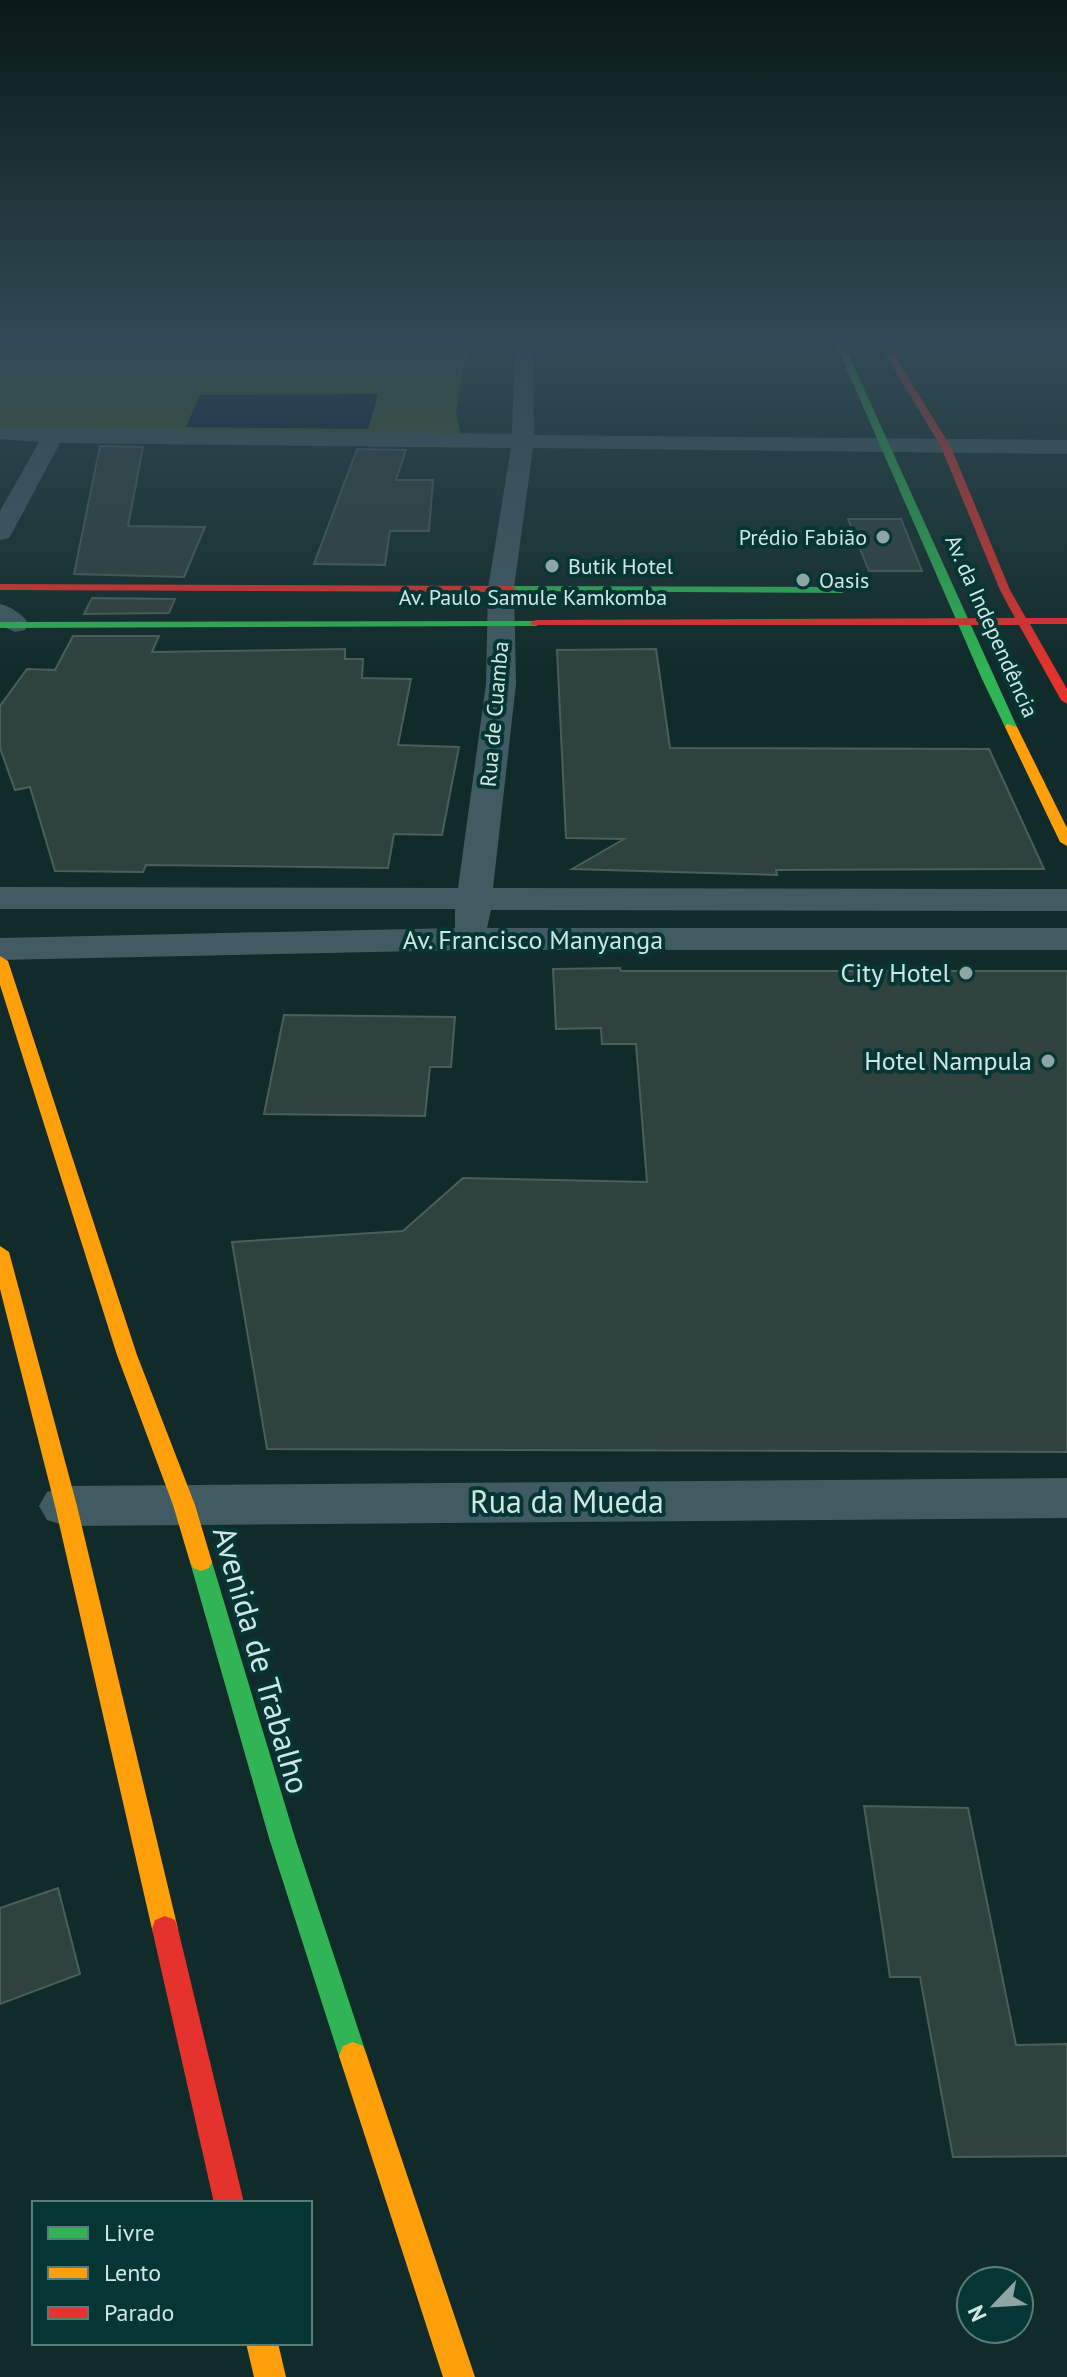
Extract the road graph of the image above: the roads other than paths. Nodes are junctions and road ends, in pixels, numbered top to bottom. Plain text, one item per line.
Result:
1 (45, 451) edge
2 (522, 451) edge
3 (889, 451) edge
4 (948, 451) edge
5 (0, 533) edge
6 (0, 587) edge
7 (501, 588) junction
8 (868, 590) dead end
9 (5, 620) edge
10 (1020, 620) junction
11 (502, 621) junction
12 (959, 621) junction
13 (1067, 621) edge
14 (1067, 700) edge
15 (1067, 842) edge
16 (473, 897) junction
17 (0, 898) edge
18 (1067, 900) edge
19 (470, 939) junction
20 (1067, 939) edge
21 (0, 949) edge
22 (0, 961) edge
23 (0, 1252) edge
24 (1067, 1498) edge
25 (184, 1505) junction
26 (66, 1506) junction
27 (229, 2201) edge
28 (262, 2345) edge
29 (270, 2377) edge
30 (459, 2377) edge

1 - 5 street
2 - 7 street, Rua de Cuamba
3 - 12 main road, Av. da Independência
4 - 10 main road, Av. da Independência
6 - 7 main road, Av. Paulo Samule Kamkomba
7 - 8 main road, Av. Paulo Samule Kamkomba
7 - 11 street, Rua de Cuamba
9 - 11 main road, Av. Paulo Samule Kamkomba
10 - 12 main road, Av. Paulo Samule Kamkomba
10 - 13 main road, Av. Paulo Samule Kamkomba
10 - 14 main road, Av. da Independência
11 - 12 main road, Av. Paulo Samule Kamkomba
11 - 16 street, Rua de Cuamba
12 - 15 main road, Av. da Independência
16 - 17 street, Av. Francisco Manyanga
16 - 18 street, Av. Francisco Manyanga
16 - 19 street, Rua de Cuamba
19 - 20 street, Av. Francisco Manyanga
19 - 21 street, Av. Francisco Manyanga
22 - 25 main road, Avenida de Trabalho
23 - 26 main road
24 - 25 street, Rua da Mueda
25 - 26 street, Rua da Mueda
25 - 30 main road, Avenida de Trabalho
26 - 27 main road
28 - 29 main road

